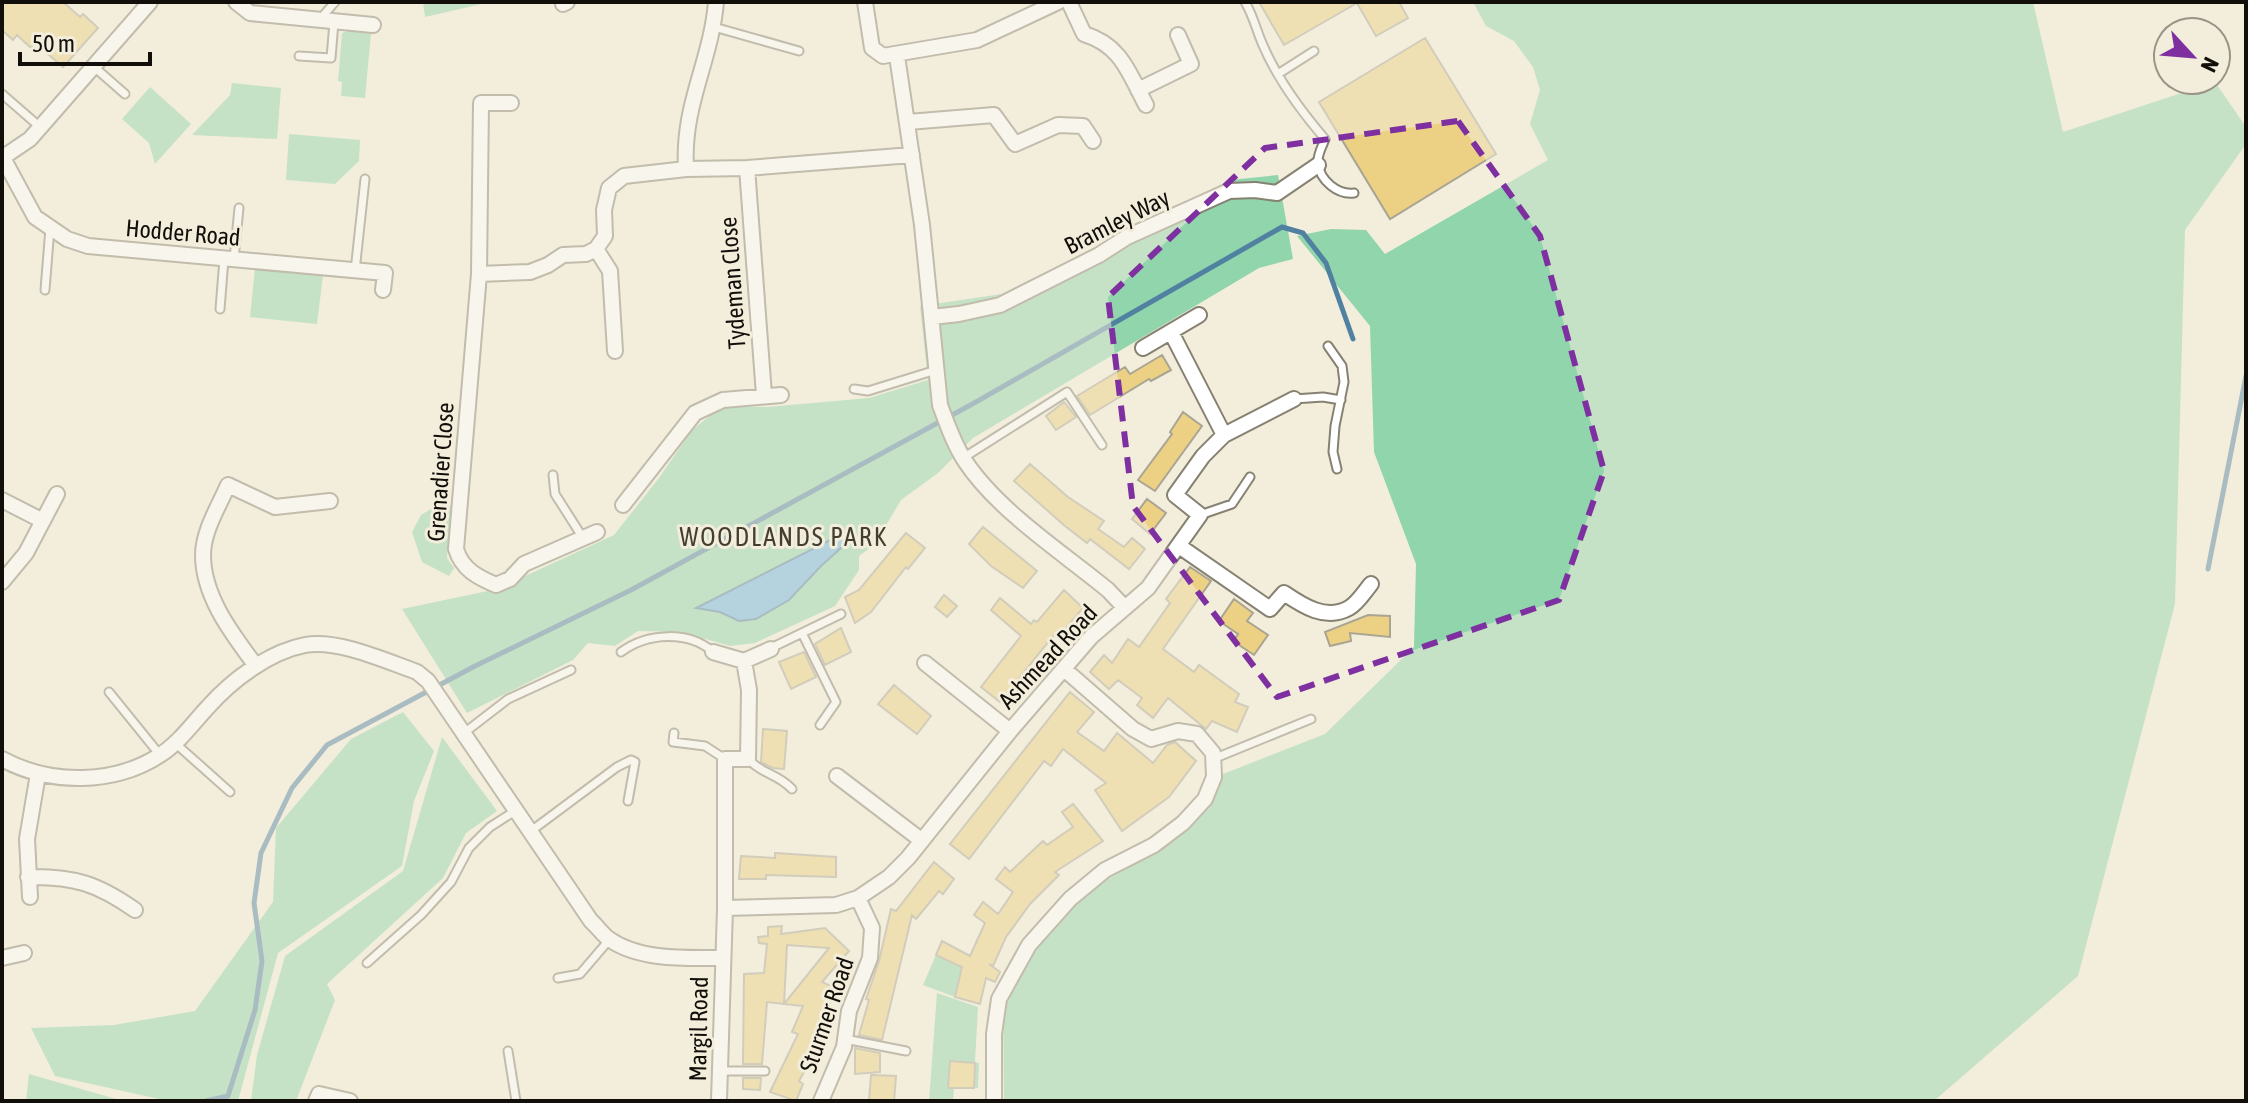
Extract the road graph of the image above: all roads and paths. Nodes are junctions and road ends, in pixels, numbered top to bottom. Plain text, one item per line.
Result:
1 (236, 2) edge
2 (335, 2) edge
3 (716, 2) edge
4 (865, 2) edge
5 (1058, 2) edge
6 (1069, 2) edge
7 (1245, 2) edge
8 (147, 3) edge
9 (327, 21) junction
10 (373, 25) dead end
11 (714, 27) junction
12 (1178, 35) dead end
13 (799, 51) dead end
14 (1314, 51) dead end
15 (299, 56) dead end
16 (897, 56) junction
17 (93, 66) junction
18 (1278, 74) junction
19 (1138, 90) junction
20 (2, 94) edge
21 (125, 94) dead end
22 (511, 103) dead end
23 (1146, 105) dead end
24 (908, 122) junction
25 (40, 127) junction
26 (1093, 141) dead end
27 (912, 155) junction
28 (3, 158) edge
29 (1318, 165) junction
30 (747, 168) junction
31 (686, 169) junction
32 (365, 179) dead end
33 (1354, 193) dead end
34 (239, 208) dead end
35 (50, 228) junction
36 (596, 249) junction
37 (229, 259) junction
38 (355, 271) junction
39 (479, 274) junction
40 (45, 290) dead end
41 (383, 290) dead end
42 (220, 309) dead end
43 (1199, 315) dead end
44 (932, 317) junction
45 (1171, 332) junction
46 (1328, 346) dead end
47 (1143, 348) dead end
48 (615, 351) dead end
49 (936, 370) junction
50 (854, 389) dead end
51 (764, 395) junction
52 (781, 395) dead end
53 (1294, 399) joint
54 (1341, 400) junction
55 (1224, 435) junction
56 (1102, 445) dead end
57 (963, 458) junction
58 (1337, 469) dead end
59 (553, 475) dead end
60 (1250, 477) dead end
61 (57, 494) dead end
62 (2, 500) edge
63 (330, 501) dead end
64 (623, 505) dead end
65 (1200, 515) junction
66 (43, 521) junction
67 (590, 535) joint
68 (1179, 546) junction
69 (2, 582) edge
70 (1371, 584) dead end
71 (1125, 608) junction
72 (841, 614) dead end
73 (802, 633) junction
74 (771, 649) joint
75 (621, 652) dead end
76 (713, 652) joint
77 (744, 661) junction
78 (925, 663) dead end
79 (256, 666) junction
80 (1064, 669) junction
81 (571, 670) dead end
82 (109, 692) dead end
83 (1311, 719) dead end
84 (820, 725) dead end
85 (1010, 731) junction
86 (464, 733) junction
87 (674, 733) dead end
88 (175, 743) junction
89 (160, 755) junction
90 (2, 759) edge
91 (725, 759) junction
92 (748, 759) junction
93 (1213, 759) junction
94 (38, 774) junction
95 (837, 776) dead end
96 (792, 789) dead end
97 (230, 792) dead end
98 (628, 801) dead end
99 (517, 810) junction
100 (531, 831) junction
101 (921, 840) junction
102 (28, 877) junction
103 (30, 897) dead end
104 (858, 898) junction
105 (725, 908) junction
106 (135, 910) dead end
107 (610, 939) junction
108 (24, 953) dead end
109 (2, 958) edge
110 (723, 958) junction
111 (367, 963) dead end
112 (558, 978) dead end
113 (845, 1039) junction
114 (508, 1051) dead end
115 (906, 1051) dead end
116 (721, 1071) junction
117 (765, 1071) dead end
118 (316, 1101) edge
119 (350, 1101) edge
120 (516, 1101) edge
121 (719, 1101) edge
122 (821, 1101) edge
123 (994, 1101) edge

1 - 9 street
2 - 9 lane
3 - 11 street
4 - 16 street
5 - 16 street
6 - 19 street
7 - 18 lane
8 - 17 street
9 - 10 street
9 - 15 lane
11 - 13 lane
11 - 31 street
12 - 19 street
14 - 18 lane
16 - 24 street, Ashmead Road
17 - 21 lane
17 - 25 street
18 - 29 lane
19 - 23 street
20 - 25 lane
22 - 39 street, Grenadier Close
24 - 26 street
24 - 27 street, Ashmead Road
25 - 28 street
27 - 30 street
27 - 44 street, Ashmead Road
28 - 35 street, Hodder Road
29 - 33 lane
29 - 44 street, Bramley Way
30 - 31 street
30 - 51 street, Tydeman Close
31 - 36 street
32 - 38 lane
34 - 37 lane
35 - 37 street, Hodder Road
35 - 40 lane
36 - 39 street
36 - 48 street
37 - 38 street, Hodder Road
37 - 42 lane
38 - 41 street, Hodder Road
39 - 67 street, Grenadier Close
43 - 45 street
44 - 49 street, Ashmead Road
45 - 47 street
45 - 55 street
46 - 54 lane
49 - 50 lane
49 - 57 street, Ashmead Road
51 - 52 street
51 - 64 street
53 - 54 lane
53 - 55 street
54 - 58 lane
55 - 65 street
56 - 57 lane
57 - 71 street, Ashmead Road
59 - 67 lane
60 - 65 lane
61 - 66 street
62 - 66 street
63 - 79 street
65 - 68 street
66 - 69 street
68 - 70 street
68 - 71 street
71 - 80 street, Ashmead Road
72 - 73 lane
73 - 74 lane
73 - 84 lane
74 - 77 street
75 - 76 lane
76 - 77 street
77 - 92 street
78 - 85 street
79 - 86 street
79 - 88 street
80 - 85 street, Ashmead Road
80 - 93 street
81 - 86 lane
82 - 89 lane
83 - 93 lane
85 - 101 street, Ashmead Road
86 - 99 street
87 - 91 lane
88 - 89 street
88 - 97 lane
89 - 94 street
90 - 94 street
91 - 92 street
91 - 105 street
92 - 96 lane
93 - 123 street
94 - 102 street
95 - 101 street
98 - 100 lane
99 - 100 street
99 - 111 lane
100 - 107 street
101 - 104 street, Ashmead Road
102 - 103 street
102 - 106 street
104 - 105 street, Ashmead Road
104 - 113 street, Sturmer Road
105 - 110 street
107 - 110 street
107 - 112 lane
108 - 109 street
110 - 116 street, Margil Road
113 - 115 lane
113 - 122 street, Sturmer Road
114 - 120 lane
116 - 117 lane
116 - 121 street, Margil Road
118 - 119 street

